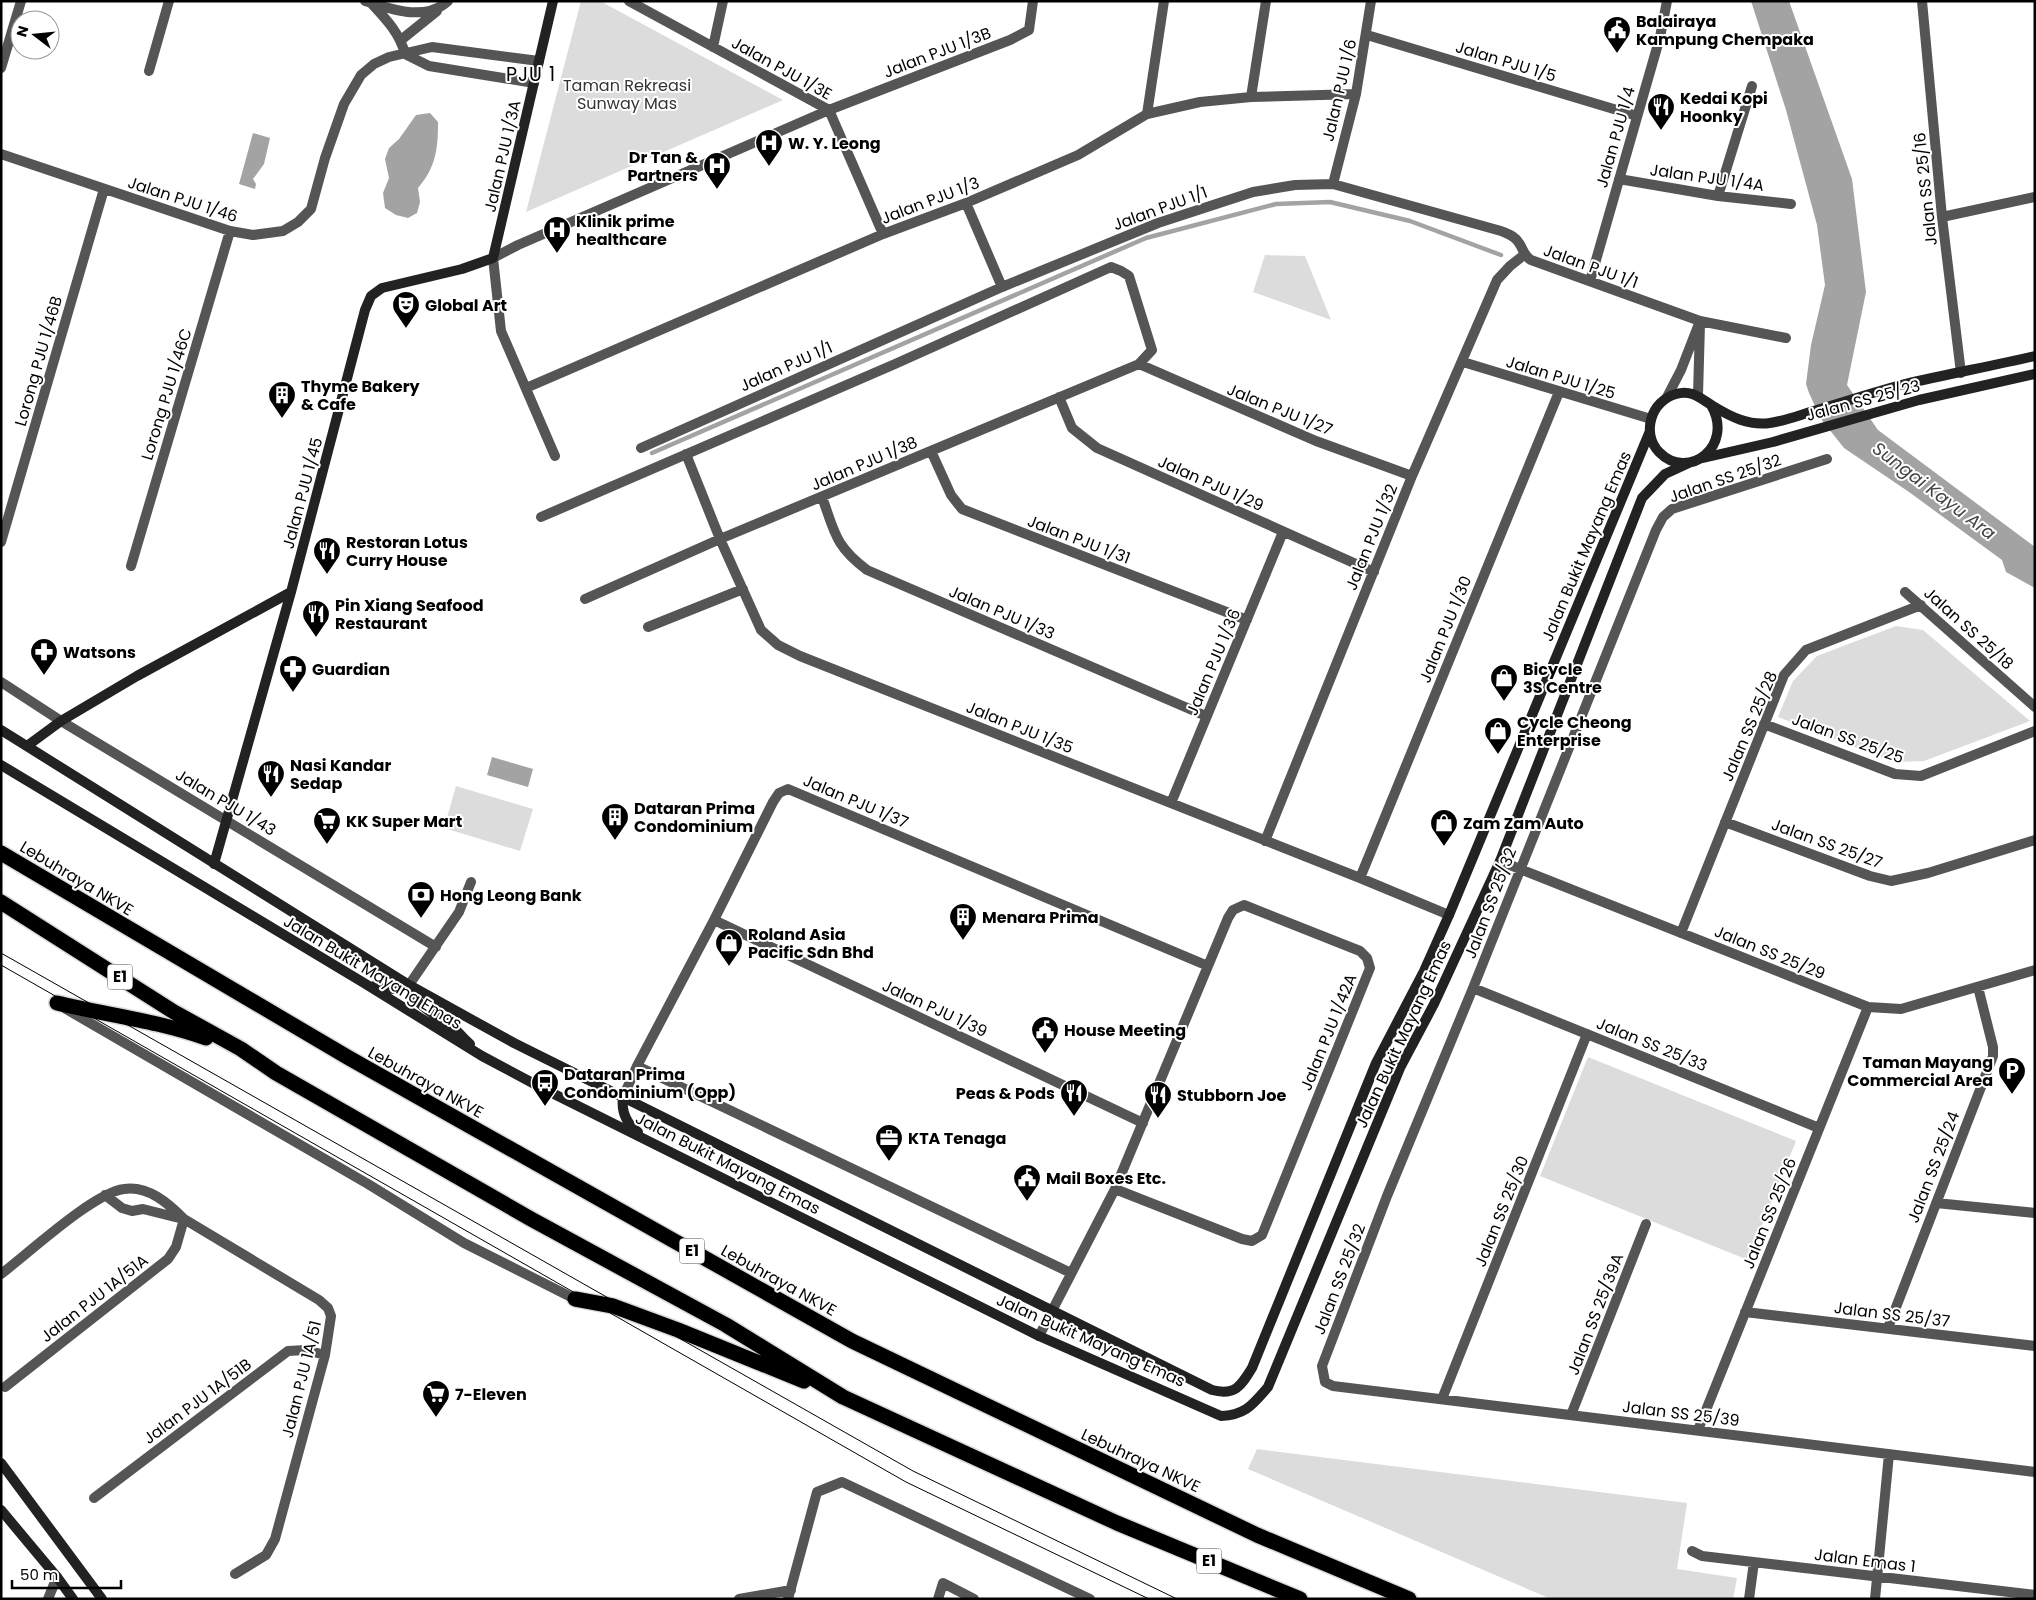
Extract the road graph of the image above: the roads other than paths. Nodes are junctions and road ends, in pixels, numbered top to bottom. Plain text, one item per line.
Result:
1 (21, 1) edge
2 (169, 1) edge
3 (553, 1) edge
4 (629, 1) edge
5 (723, 1) edge
6 (1033, 1) edge
7 (1164, 1) edge
8 (1266, 1) edge
9 (1371, 1) edge
10 (1667, 1) edge
11 (1922, 1) edge
12 (368, 2) edge
13 (445, 4) edge
14 (1367, 35) junction
15 (401, 40) junction
16 (713, 47) junction
17 (405, 54) junction
18 (539, 61) junction
19 (1, 68) edge
20 (149, 71) dead end
21 (534, 83) junction
22 (1752, 86) dead end
23 (1356, 94) junction
24 (1251, 97) junction
25 (829, 110) junction
26 (1147, 114) junction
27 (1637, 116) junction
28 (1, 154) edge
29 (1619, 179) junction
30 (1333, 184) junction
31 (104, 189) junction
32 (1718, 196) junction
33 (2035, 197) edge
34 (966, 203) junction
35 (1791, 204) dead end
36 (1942, 217) junction
37 (230, 231) junction
38 (883, 234) junction
39 (1524, 256) junction
40 (493, 258) junction
41 (1590, 281) junction
42 (1002, 287) junction
43 (1700, 321) junction
44 (1786, 338) dead end
45 (2035, 356) edge
46 (1463, 362) junction
47 (1139, 364) junction
48 (1961, 373) junction
49 (2035, 374) edge
50 (526, 388) junction
51 (1559, 392) junction
52 (1946, 394) junction
53 (1698, 395) junction
54 (1059, 396) junction
55 (1667, 397) junction
56 (1712, 405) junction
57 (1651, 419) junction
58 (1650, 431) junction
59 (641, 448) dead end
60 (931, 450) junction
61 (686, 454) junction
62 (555, 456) dead end
63 (1827, 459) dead end
64 (1696, 460) junction
65 (1412, 476) junction
66 (822, 497) junction
67 (541, 516) dead end
68 (1283, 532) junction
69 (720, 539) junction
70 (1, 542) edge
71 (131, 566) dead end
72 (1374, 572) junction
73 (743, 588) junction
74 (290, 592) junction
75 (1905, 592) dead end
76 (585, 599) dead end
77 (1921, 605) junction
78 (1247, 620) junction
79 (648, 627) dead end
80 (1, 682) edge
81 (2035, 707) edge
82 (1206, 716) junction
83 (61, 720) junction
84 (1764, 724) junction
85 (1, 730) edge
86 (2035, 731) edge
87 (27, 746) junction
88 (1, 764) edge
89 (1171, 803) junction
90 (227, 821) junction
91 (1725, 822) junction
92 (2035, 840) edge
93 (1265, 841) junction
94 (1, 853) edge
95 (1500, 861) junction
96 (214, 864) junction
97 (1520, 868) junction
98 (1360, 878) junction
99 (471, 882) dead end
100 (1, 902) edge
101 (1448, 915) junction
102 (714, 920) junction
103 (1681, 933) junction
104 (436, 946) junction
105 (1208, 966) junction
106 (2035, 970) edge
107 (364, 983) junction
108 (410, 985) junction
109 (1978, 986) junction
110 (1473, 988) junction
111 (57, 1003) joint
112 (1868, 1007) junction
113 (1587, 1034) junction
114 (241, 1049) junction
115 (482, 1056) junction
116 (637, 1066) junction
117 (623, 1097) junction
118 (1143, 1123) junction
119 (1819, 1128) junction
120 (644, 1138) junction
121 (1115, 1190) junction
122 (105, 1195) junction
123 (1936, 1203) junction
124 (2035, 1213) edge
125 (184, 1219) junction
126 (1646, 1224) dead end
127 (1071, 1273) junction
128 (1, 1274) edge
129 (575, 1299) joint
130 (1052, 1310) junction
131 (1745, 1312) junction
132 (1888, 1328) junction
133 (1039, 1336) junction
134 (2035, 1346) edge
135 (324, 1355) junction
136 (1324, 1382) joint
137 (4, 1387) dead end
138 (843, 1396) junction
139 (1442, 1399) junction
140 (1571, 1415) junction
141 (1698, 1430) junction
142 (1889, 1454) junction
143 (1, 1462) edge
144 (2035, 1472) edge
145 (94, 1498) dead end
146 (1, 1510) edge
147 (1692, 1551) dead end
148 (1754, 1562) junction
149 (235, 1574) dead end
150 (1877, 1576) junction
151 (57, 1577) junction
152 (790, 1595) edge
153 (2035, 1595) edge
154 (48, 1599) edge
155 (73, 1599) edge
156 (102, 1599) edge
157 (739, 1599) edge
158 (938, 1599) edge
159 (974, 1599) edge
160 (1090, 1599) edge
161 (1300, 1599) edge
162 (1409, 1599) edge
163 (1749, 1599) edge
164 (1875, 1599) edge

1 - 19 street
2 - 20 street
3 - 18 main road, Jalan PJU 1/3A
4 - 16 street, Jalan PJU 1/3E
5 - 16 street
6 - 25 street, Jalan PJU 1/3B
7 - 26 street
8 - 24 street
9 - 14 street, Jalan PJU 1/6
10 - 27 street, Jalan PJU 1/4
11 - 36 street, Jalan SS 25/16
12 - 13 street
12 - 15 street
13 - 15 street
14 - 23 street, Jalan PJU 1/6
14 - 27 street, Jalan PJU 1/5
15 - 17 street
16 - 25 street, Jalan PJU 1/3E
17 - 18 street, Jalan PJU 1/46
17 - 21 street
17 - 37 street, Jalan PJU 1/46
18 - 21 main road, Jalan PJU 1/3A
21 - 40 main road, Jalan PJU 1/3A
22 - 32 street
23 - 24 street, Jalan PJU 1/3
23 - 30 street, Jalan PJU 1/6
24 - 26 street, Jalan PJU 1/3
25 - 38 street, Jalan PJU 1/3E
25 - 40 street
26 - 34 street, Jalan PJU 1/3
27 - 29 street, Jalan PJU 1/4
28 - 31 street, Jalan PJU 1/46
29 - 32 street, Jalan PJU 1/4A
29 - 41 street, Jalan PJU 1/4
30 - 39 street, Jalan PJU 1/1
30 - 42 street, Jalan PJU 1/1
31 - 37 street, Jalan PJU 1/46
31 - 70 street, Lorong PJU 1/46B
32 - 35 street, Jalan PJU 1/4A
33 - 36 street
34 - 38 street, Jalan PJU 1/3
34 - 42 street
36 - 48 street, Jalan SS 25/16
37 - 71 street, Lorong PJU 1/46C
38 - 50 street, Jalan PJU 1/3
39 - 41 street, Jalan PJU 1/1
39 - 46 street, Jalan PJU 1/32
40 - 50 street
40 - 74 main road, Jalan PJU 1/45
41 - 43 street, Jalan PJU 1/1
42 - 59 street, Jalan PJU 1/1
43 - 44 street, Jalan PJU 1/1
43 - 53 street
43 - 55 street
45 - 48 main road, Jalan SS 25/23
46 - 51 street, Jalan PJU 1/25
46 - 65 street, Jalan PJU 1/32
47 - 54 street, Jalan PJU 1/38
47 - 61 street, Jalan PJU 1/38
47 - 65 street, Jalan PJU 1/27
48 - 52 main road
48 - 56 main road, Jalan SS 25/23
49 - 52 main road, Jalan SS 25/23
50 - 62 street
51 - 57 street, Jalan PJU 1/25
51 - 98 street, Jalan PJU 1/30
52 - 64 main road, Jalan SS 25/23
53 - 55 main road
53 - 56 main road
54 - 60 street, Jalan PJU 1/38
54 - 68 street, Jalan PJU 1/29
55 - 57 main road
56 - 64 main road
57 - 58 main road
58 - 64 main road
58 - 101 main road, Jalan Bukit Mayang Emas
60 - 66 street, Jalan PJU 1/38
60 - 78 street, Jalan PJU 1/31
61 - 67 street
61 - 69 street, Jalan PJU 1/35
63 - 97 street, Jalan SS 25/32
64 - 95 main road, Jalan Bukit Mayang Emas
65 - 72 street, Jalan PJU 1/32
66 - 69 street, Jalan PJU 1/38
66 - 82 street, Jalan PJU 1/33
68 - 72 street, Jalan PJU 1/29
68 - 78 street, Jalan PJU 1/36
69 - 73 street, Jalan PJU 1/35
69 - 76 street, Jalan PJU 1/38
72 - 93 street, Jalan PJU 1/32
73 - 79 street
73 - 89 street, Jalan PJU 1/35
74 - 83 main road
74 - 90 main road, Jalan PJU 1/45
75 - 77 street, Jalan SS 25/18
77 - 81 street, Jalan SS 25/18
77 - 84 street, Jalan SS 25/28
78 - 82 street, Jalan PJU 1/36
80 - 83 street, Jalan PJU 1/43
82 - 89 street, Jalan PJU 1/36
83 - 87 main road
83 - 90 street, Jalan PJU 1/43
84 - 86 street, Jalan SS 25/25
84 - 91 street, Jalan SS 25/28
85 - 87 main road, Jalan Bukit Mayang Emas
87 - 96 main road, Jalan Bukit Mayang Emas
88 - 107 main road, Jalan Bukit Mayang Emas
89 - 93 street, Jalan PJU 1/35
90 - 96 main road, Jalan PJU 1/45
90 - 104 street, Jalan PJU 1/43
91 - 92 street, Jalan SS 25/27
91 - 103 street, Jalan SS 25/28
93 - 98 street, Jalan PJU 1/35
94 - 162 highway, Lebuhraya NKVE / E1
95 - 97 street, Jalan SS 25/29
95 - 133 main road, Jalan Bukit Mayang Emas
96 - 108 main road, Jalan Bukit Mayang Emas
97 - 103 street, Jalan SS 25/29
97 - 110 street, Jalan SS 25/32
98 - 101 street, Jalan PJU 1/35
99 - 104 street
100 - 114 highway, E1
101 - 130 main road, Jalan Bukit Mayang Emas
102 - 105 street, Jalan PJU 1/37
102 - 116 street, Jalan PJU 1/37
102 - 118 street, Jalan PJU 1/39
103 - 112 street, Jalan SS 25/29
104 - 108 street
105 - 118 street
105 - 121 street, Jalan PJU 1/42A
106 - 109 street, Jalan SS 25/29
107 - 108 main road
107 - 115 main road, Jalan Bukit Mayang Emas
108 - 115 main road
108 - 117 main road, Jalan Bukit Mayang Emas
109 - 112 street, Jalan SS 25/29
109 - 123 street, Jalan SS 25/24
110 - 113 street, Jalan SS 25/33
110 - 136 street, Jalan SS 25/32
111 - 114 highway
111 - 129 street
112 - 119 street, Jalan SS 25/26
113 - 119 street, Jalan SS 25/33
113 - 139 street, Jalan SS 25/30
114 - 138 highway, E1
115 - 120 main road, Jalan Bukit Mayang Emas
116 - 117 street, Jalan PJU 1/37
116 - 127 street
117 - 120 main road
117 - 130 main road, Jalan Bukit Mayang Emas
118 - 121 street
119 - 131 street, Jalan SS 25/26
120 - 133 main road, Jalan Bukit Mayang Emas
121 - 127 street
122 - 125 street
122 - 125 street
122 - 128 street
123 - 124 street
123 - 132 street, Jalan SS 25/24
125 - 135 street, Jalan PJU 1A/51
125 - 137 street, Jalan PJU 1A/51A
126 - 140 street, Jalan SS 25/39A
127 - 130 street
129 - 138 highway
130 - 133 street
131 - 132 street, Jalan SS 25/37
131 - 141 street, Jalan SS 25/26
132 - 134 street, Jalan SS 25/37
135 - 145 street, Jalan PJU 1A/51B
135 - 149 street, Jalan PJU 1A/51
136 - 139 street, Jalan SS 25/39
138 - 161 highway, E1
139 - 140 street, Jalan SS 25/39
140 - 141 street, Jalan SS 25/39
141 - 142 street, Jalan SS 25/39
142 - 144 street, Jalan SS 25/39
142 - 150 street
143 - 156 main road
146 - 151 main road
147 - 148 street, Jalan Emas 1
148 - 150 street, Jalan Emas 1
148 - 163 street
150 - 153 street, Jalan Emas 1
150 - 164 street
151 - 154 street
151 - 155 main road
152 - 157 street
152 - 160 street
158 - 159 street

